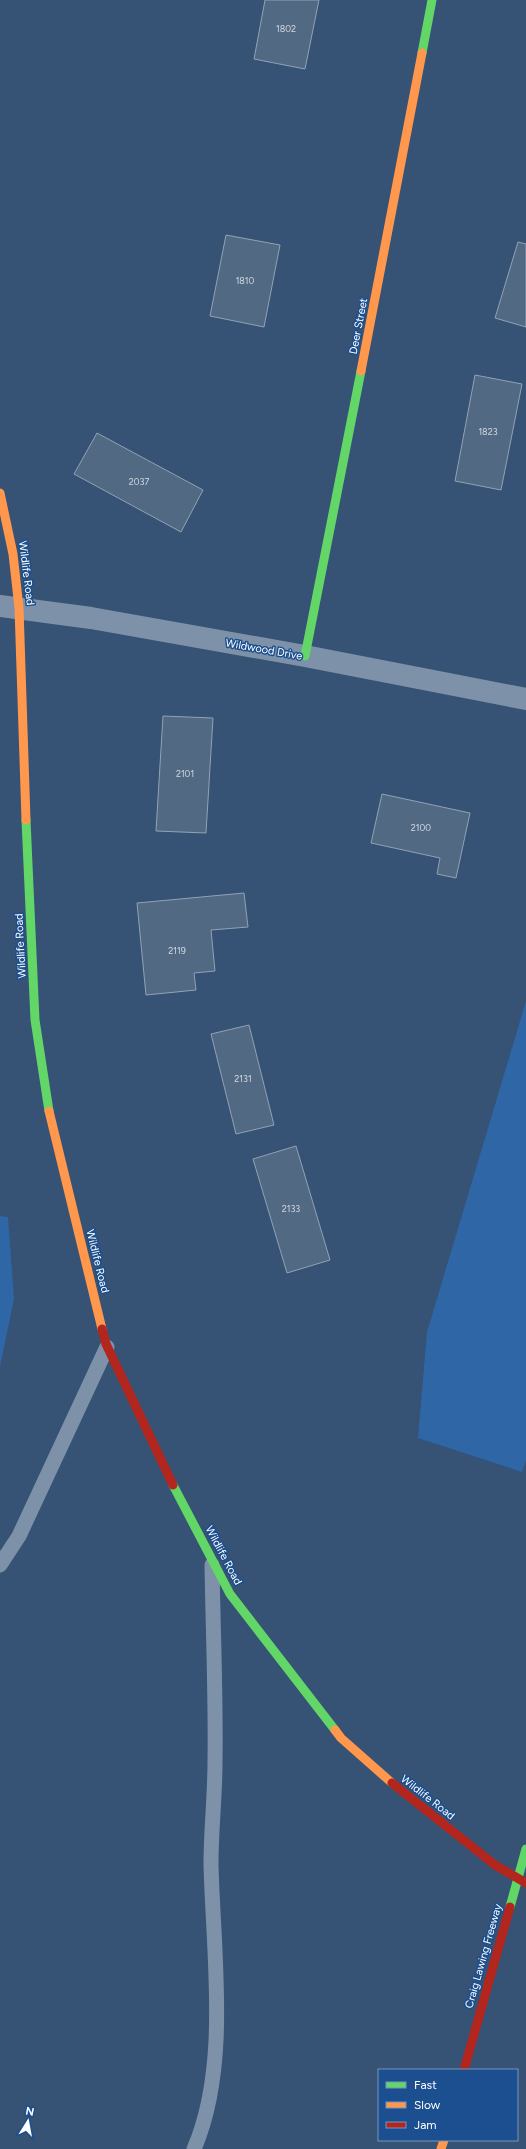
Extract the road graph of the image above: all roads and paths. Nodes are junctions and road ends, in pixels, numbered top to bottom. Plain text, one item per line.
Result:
1 (432, 0) edge
2 (0, 493) edge
3 (10, 606) edge
4 (306, 656) junction
5 (526, 699) edge
6 (107, 1347) junction
7 (212, 1560) junction
8 (0, 1566) edge
9 (526, 1849) edge
10 (526, 1883) edge
11 (464, 2069) edge
12 (194, 2149) edge

1 - 4 main road, Deer Street
2 - 3 main road, Wildlife Road
3 - 4 street, Wildwood Drive
3 - 6 main road, Wildlife Road
4 - 5 street, Wildwood Drive
6 - 7 main road, Wildlife Road
6 - 8 lane
7 - 10 main road, Wildlife Road, bridge
7 - 12 lane
9 - 11 main road, Craig Lawing Freeway

